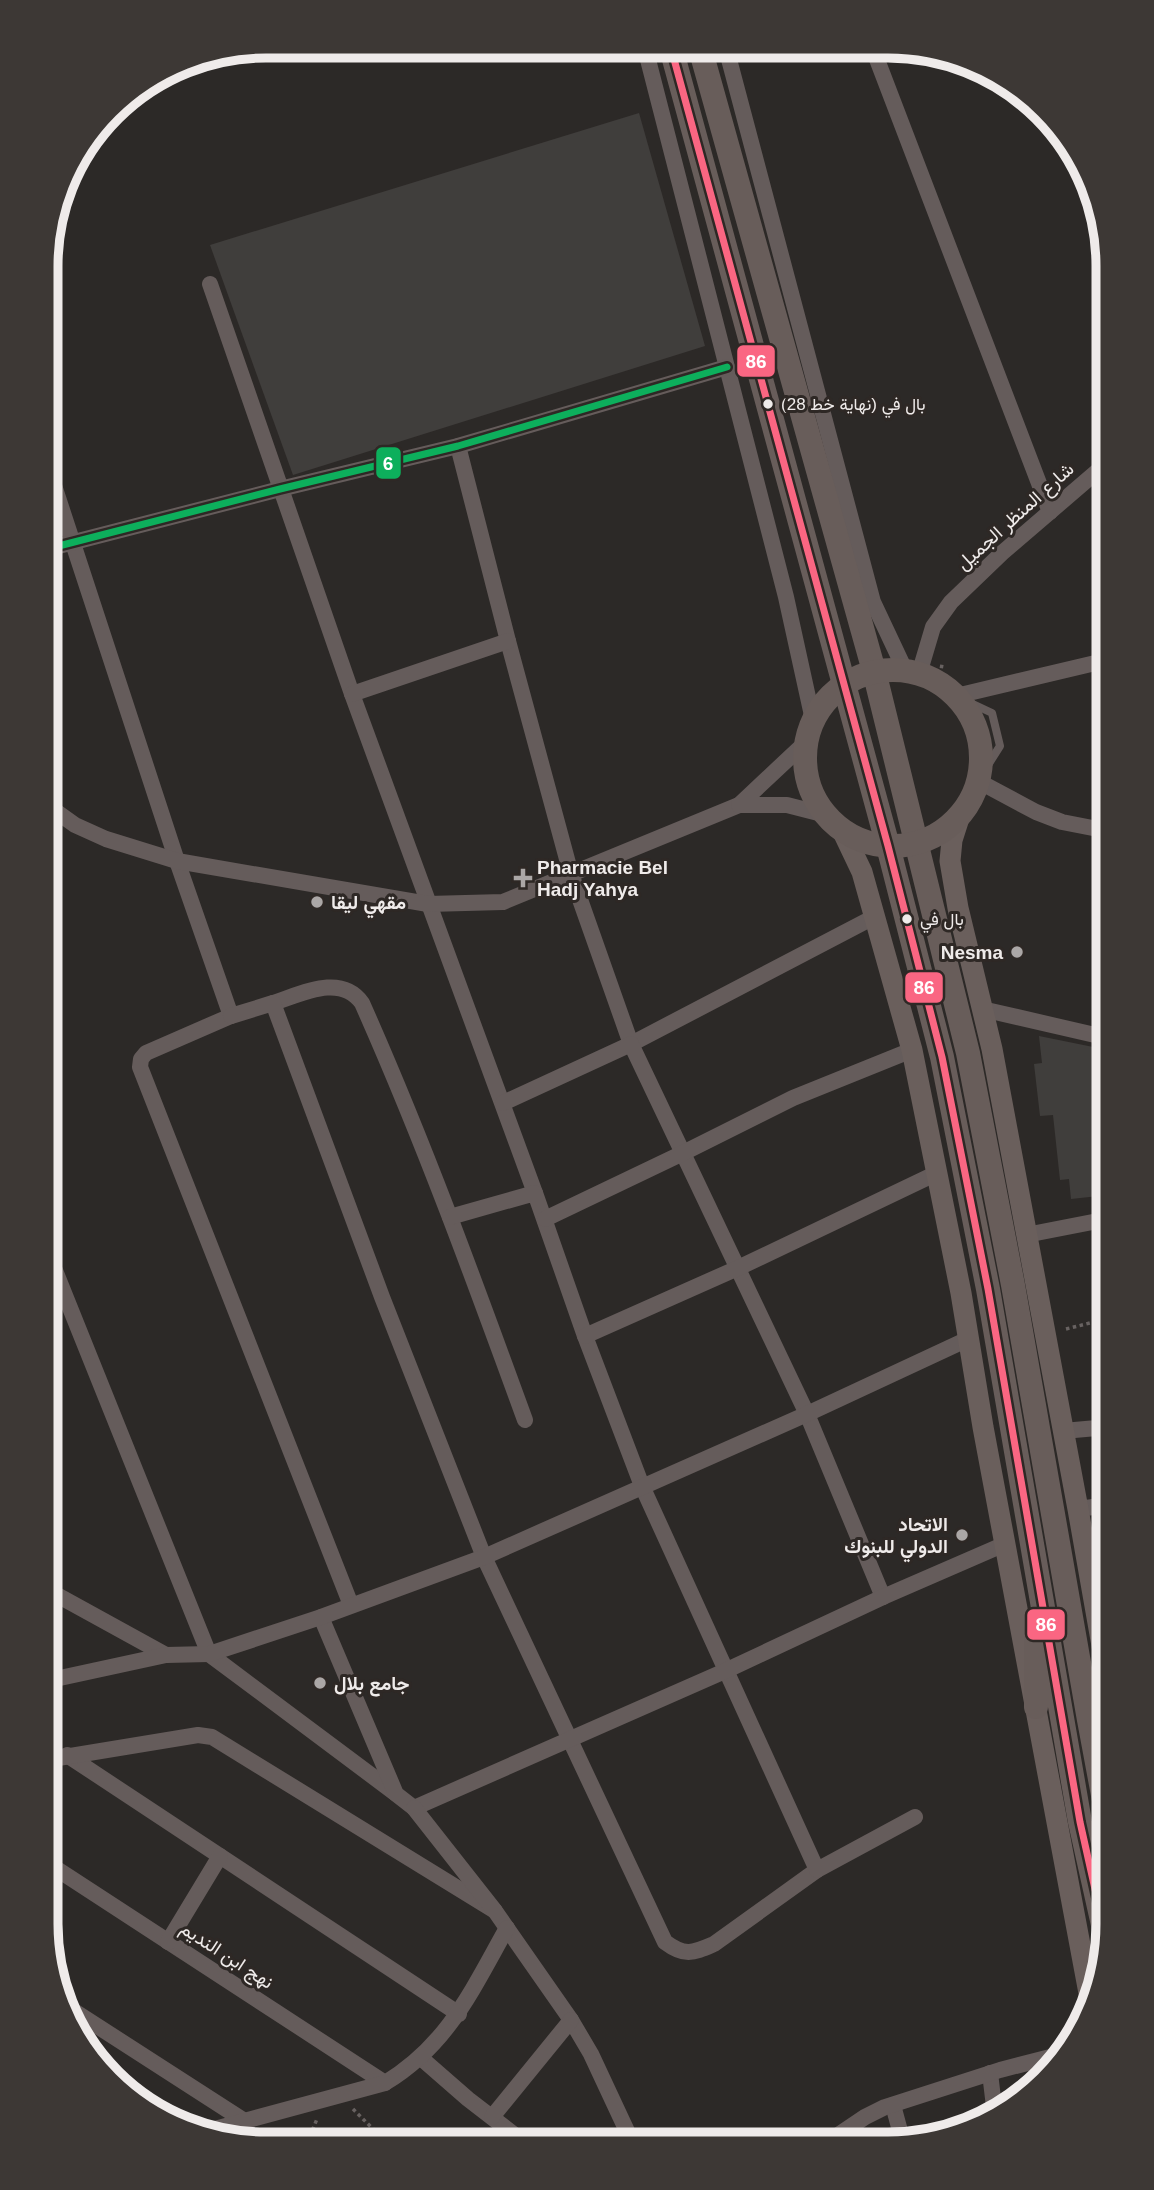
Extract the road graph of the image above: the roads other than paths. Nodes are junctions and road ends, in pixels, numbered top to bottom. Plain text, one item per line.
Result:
1 (648, 58) edge
2 (674, 58) edge
3 (703, 58) edge
4 (729, 58) edge
5 (876, 58) edge
6 (210, 284) dead end
7 (727, 367) junction
8 (458, 446) junction
9 (1096, 471) edge
10 (281, 489) junction
11 (58, 498) edge
12 (1049, 512) junction
13 (72, 542) junction
14 (58, 546) edge
15 (508, 641) junction
16 (1096, 663) edge
17 (874, 671) junction
18 (912, 672) junction
19 (844, 684) junction
20 (352, 694) junction
21 (956, 696) junction
22 (809, 731) junction
23 (978, 781) junction
24 (739, 805) junction
25 (58, 813) edge
26 (960, 815) junction
27 (834, 822) junction
28 (1096, 829) edge
29 (916, 843) junction
30 (888, 846) junction
31 (177, 861) junction
32 (571, 874) junction
33 (428, 904) junction
34 (874, 917) junction
35 (273, 1003) junction
36 (982, 1009) junction
37 (231, 1016) junction
38 (1096, 1035) edge
39 (631, 1044) junction
40 (912, 1050) junction
41 (503, 1102) junction
42 (683, 1153) junction
43 (937, 1173) junction
44 (536, 1193) junction
45 (450, 1217) junction
46 (545, 1219) junction
47 (1096, 1221) edge
48 (1026, 1236) junction
49 (738, 1268) junction
50 (58, 1278) edge
51 (585, 1336) junction
52 (968, 1339) junction
53 (807, 1414) junction
54 (526, 1420) dead end
55 (1096, 1428) edge
56 (1063, 1431) junction
57 (642, 1486) junction
58 (1096, 1507) edge
59 (1078, 1509) junction
60 (1006, 1544) junction
61 (484, 1558) junction
62 (1035, 1558) junction
63 (58, 1596) edge
64 (883, 1597) junction
65 (351, 1605) junction
66 (1096, 1611) edge
67 (321, 1618) junction
68 (166, 1654) junction
69 (209, 1654) junction
70 (725, 1671) junction
71 (58, 1678) edge
72 (1036, 1707) junction
73 (569, 1740) junction
74 (1096, 1754) edge
75 (67, 1755) junction
76 (58, 1757) edge
77 (396, 1794) junction
78 (414, 1808) junction
79 (915, 1817) dead end
80 (220, 1856) junction
81 (58, 1870) edge
82 (817, 1870) junction
83 (1096, 1893) edge
84 (495, 1911) junction
85 (507, 1928) junction
86 (169, 1942) junction
87 (1087, 1983) edge
88 (78, 2014) edge
89 (459, 2014) junction
90 (571, 2020) junction
91 (421, 2058) junction
92 (1048, 2058) edge
93 (990, 2073) junction
94 (385, 2083) junction
95 (994, 2103) edge
96 (893, 2105) junction
97 (492, 2117) junction
98 (243, 2120) junction
99 (221, 2127) edge
100 (900, 2131) edge
101 (511, 2132) edge
102 (627, 2132) edge
103 (843, 2132) edge

1 - 7 street
2 - 19 main road
3 - 17 main road
4 - 18 street
5 - 12 street
6 - 10 street
7 - 8 street
7 - 22 street
8 - 10 street
8 - 15 street
9 - 12 street, شارع المنظر الجميل
10 - 13 street
10 - 20 street
11 - 13 street
12 - 18 street, شارع المنظر الجميل
13 - 14 street
13 - 31 street
15 - 20 street
15 - 32 street
16 - 21 street
17 - 18 main road
17 - 19 main road
17 - 29 main road
18 - 21 main road
19 - 22 main road
19 - 30 main road
20 - 33 street
21 - 23 main road
22 - 24 street
22 - 27 main road
23 - 26 main road
23 - 28 street
24 - 27 street
24 - 32 street
25 - 31 street
26 - 29 main road
26 - 36 main road
27 - 30 main road
27 - 34 main road
29 - 30 main road
29 - 74 main road
30 - 62 main road
31 - 33 street
31 - 37 street
32 - 33 street
32 - 39 street
33 - 41 street
34 - 39 street
34 - 40 main road
35 - 37 street
35 - 45 street
35 - 61 street
36 - 38 street
36 - 48 main road
37 - 65 street
39 - 41 street
39 - 42 street
40 - 42 street
40 - 43 main road
41 - 44 street
42 - 46 street
42 - 49 street
43 - 49 street
43 - 52 main road
44 - 45 street
44 - 46 street
45 - 54 street
46 - 51 street
47 - 48 street
48 - 56 main road
49 - 51 street
49 - 53 street
50 - 69 street
51 - 57 street
52 - 53 street
52 - 60 main road
53 - 57 street
53 - 64 street
55 - 56 street
56 - 59 main road
57 - 61 street
57 - 70 street
58 - 59 street
59 - 66 main road
60 - 64 street
60 - 72 main road
61 - 65 street
61 - 73 street
62 - 72 main road
62 - 83 main road
63 - 68 street
64 - 70 street
65 - 67 street
67 - 69 street
67 - 77 street
68 - 69 street
68 - 71 street
69 - 77 street
70 - 73 street
70 - 82 street
72 - 87 main road
73 - 78 street
73 - 82 street
75 - 76 street
75 - 80 street
75 - 84 street
77 - 78 street
78 - 84 street
79 - 82 street
80 - 86 street
80 - 89 street
81 - 86 street, نهج ابن النديم
84 - 85 street
85 - 89 street
85 - 90 street
86 - 94 street, نهج ابن النديم
88 - 98 street
89 - 91 street
90 - 97 street
90 - 102 street
91 - 94 street
91 - 97 street
92 - 93 street
93 - 95 street
93 - 96 street
94 - 98 street
96 - 100 street
96 - 103 street
97 - 101 street
98 - 99 street

